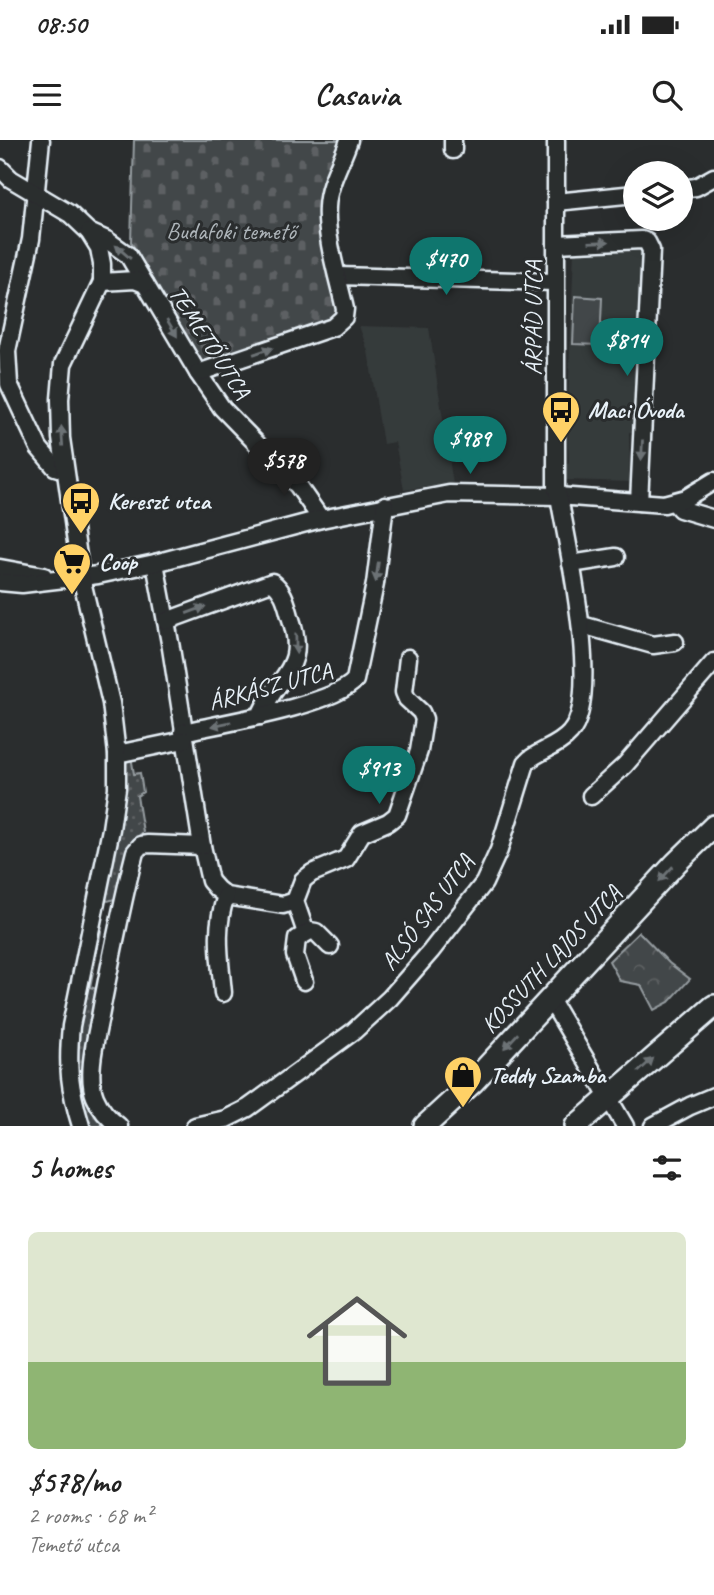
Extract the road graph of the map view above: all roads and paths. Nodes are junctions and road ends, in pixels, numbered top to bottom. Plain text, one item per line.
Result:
1 (41, 140) edge
2 (349, 140) edge
3 (556, 140) edge
4 (0, 168) edge
5 (714, 177) edge
6 (693, 187) edge
7 (36, 192) junction
8 (623, 195) edge
9 (556, 202) junction
10 (89, 232) junction
11 (556, 244) junction
12 (338, 276) junction
13 (103, 282) junction
14 (555, 282) junction
15 (145, 284) junction
16 (198, 373) junction
17 (65, 470) junction
18 (714, 481) edge
19 (558, 496) junction
20 (639, 502) junction
21 (674, 502) junction
22 (385, 505) junction
23 (321, 519) junction
24 (714, 519) edge
25 (616, 558) dead end
26 (155, 563) junction
27 (571, 564) junction
28 (0, 568) edge
29 (81, 577) junction
30 (53, 579) junction
31 (0, 582) edge
32 (166, 621) junction
33 (582, 625) junction
34 (675, 642) dead end
35 (408, 658) dead end
36 (714, 662) edge
37 (260, 716) junction
38 (184, 736) junction
39 (117, 754) junction
40 (591, 796) dead end
41 (714, 825) edge
42 (202, 846) junction
43 (226, 896) junction
44 (295, 901) junction
45 (94, 912) junction
46 (119, 917) junction
47 (306, 933) junction
48 (330, 946) dead end
49 (304, 981) dead end
50 (223, 993) dead end
51 (550, 999) junction
52 (714, 1006) edge
53 (714, 1096) edge
54 (608, 1100) junction
55 (115, 1123) edge
56 (81, 1126) edge
57 (195, 1126) edge
58 (425, 1126) edge
59 (576, 1126) edge
60 (625, 1126) edge
61 (653, 1126) edge

1 - 7 street
2 - 12 street
3 - 9 street, ÁRPÁD UTCA
4 - 7 street, TEMETŐ UTCA
5 - 6 street
7 - 10 street, TEMETŐ UTCA
7 - 17 street
8 - 9 street
9 - 11 street, ÁRPÁD UTCA
10 - 13 street
15 -> 10 street, TEMETŐ UTCA
11 - 14 street, ÁRPÁD UTCA
11 -> 20 street
12 - 14 street
16 -> 12 street
13 - 15 street, TEMETŐ UTCA
17 -> 13 street
14 - 19 street, ÁRPÁD UTCA
15 -> 16 street, TEMETŐ UTCA
16 - 23 street, TEMETŐ UTCA
17 - 29 street
18 - 21 street
19 - 20 street
19 - 22 street
19 - 27 street, ALSÓ SAS UTCA
20 - 21 street
21 - 24 street
22 - 23 street
22 -> 37 street, ÁRKÁSZ UTCA
23 - 26 street
25 - 27 street
26 - 29 street
26 - 32 street
27 - 33 street, ALSÓ SAS UTCA
28 - 30 street
29 - 30 street
29 - 39 street
30 - 31 street
32 -> 37 street
32 - 38 street
33 - 34 street
33 - 57 street, ALSÓ SAS UTCA
35 - 44 street
36 - 40 street
37 -> 38 street, ÁRKÁSZ UTCA
38 - 39 street, ÁRKÁSZ UTCA
38 - 42 street
39 - 45 street
41 -> 51 main road, KOSSUTH LAJOS UTCA
42 - 43 street
42 - 46 street
43 - 44 street
43 - 50 street
44 - 47 street
45 - 46 street
45 - 56 street
46 - 55 street
47 - 48 street
47 - 49 street
51 - 54 street
51 -> 58 main road, KOSSUTH LAJOS UTCA
54 -> 52 main road
53 - 61 street
54 - 59 main road
54 - 60 street

